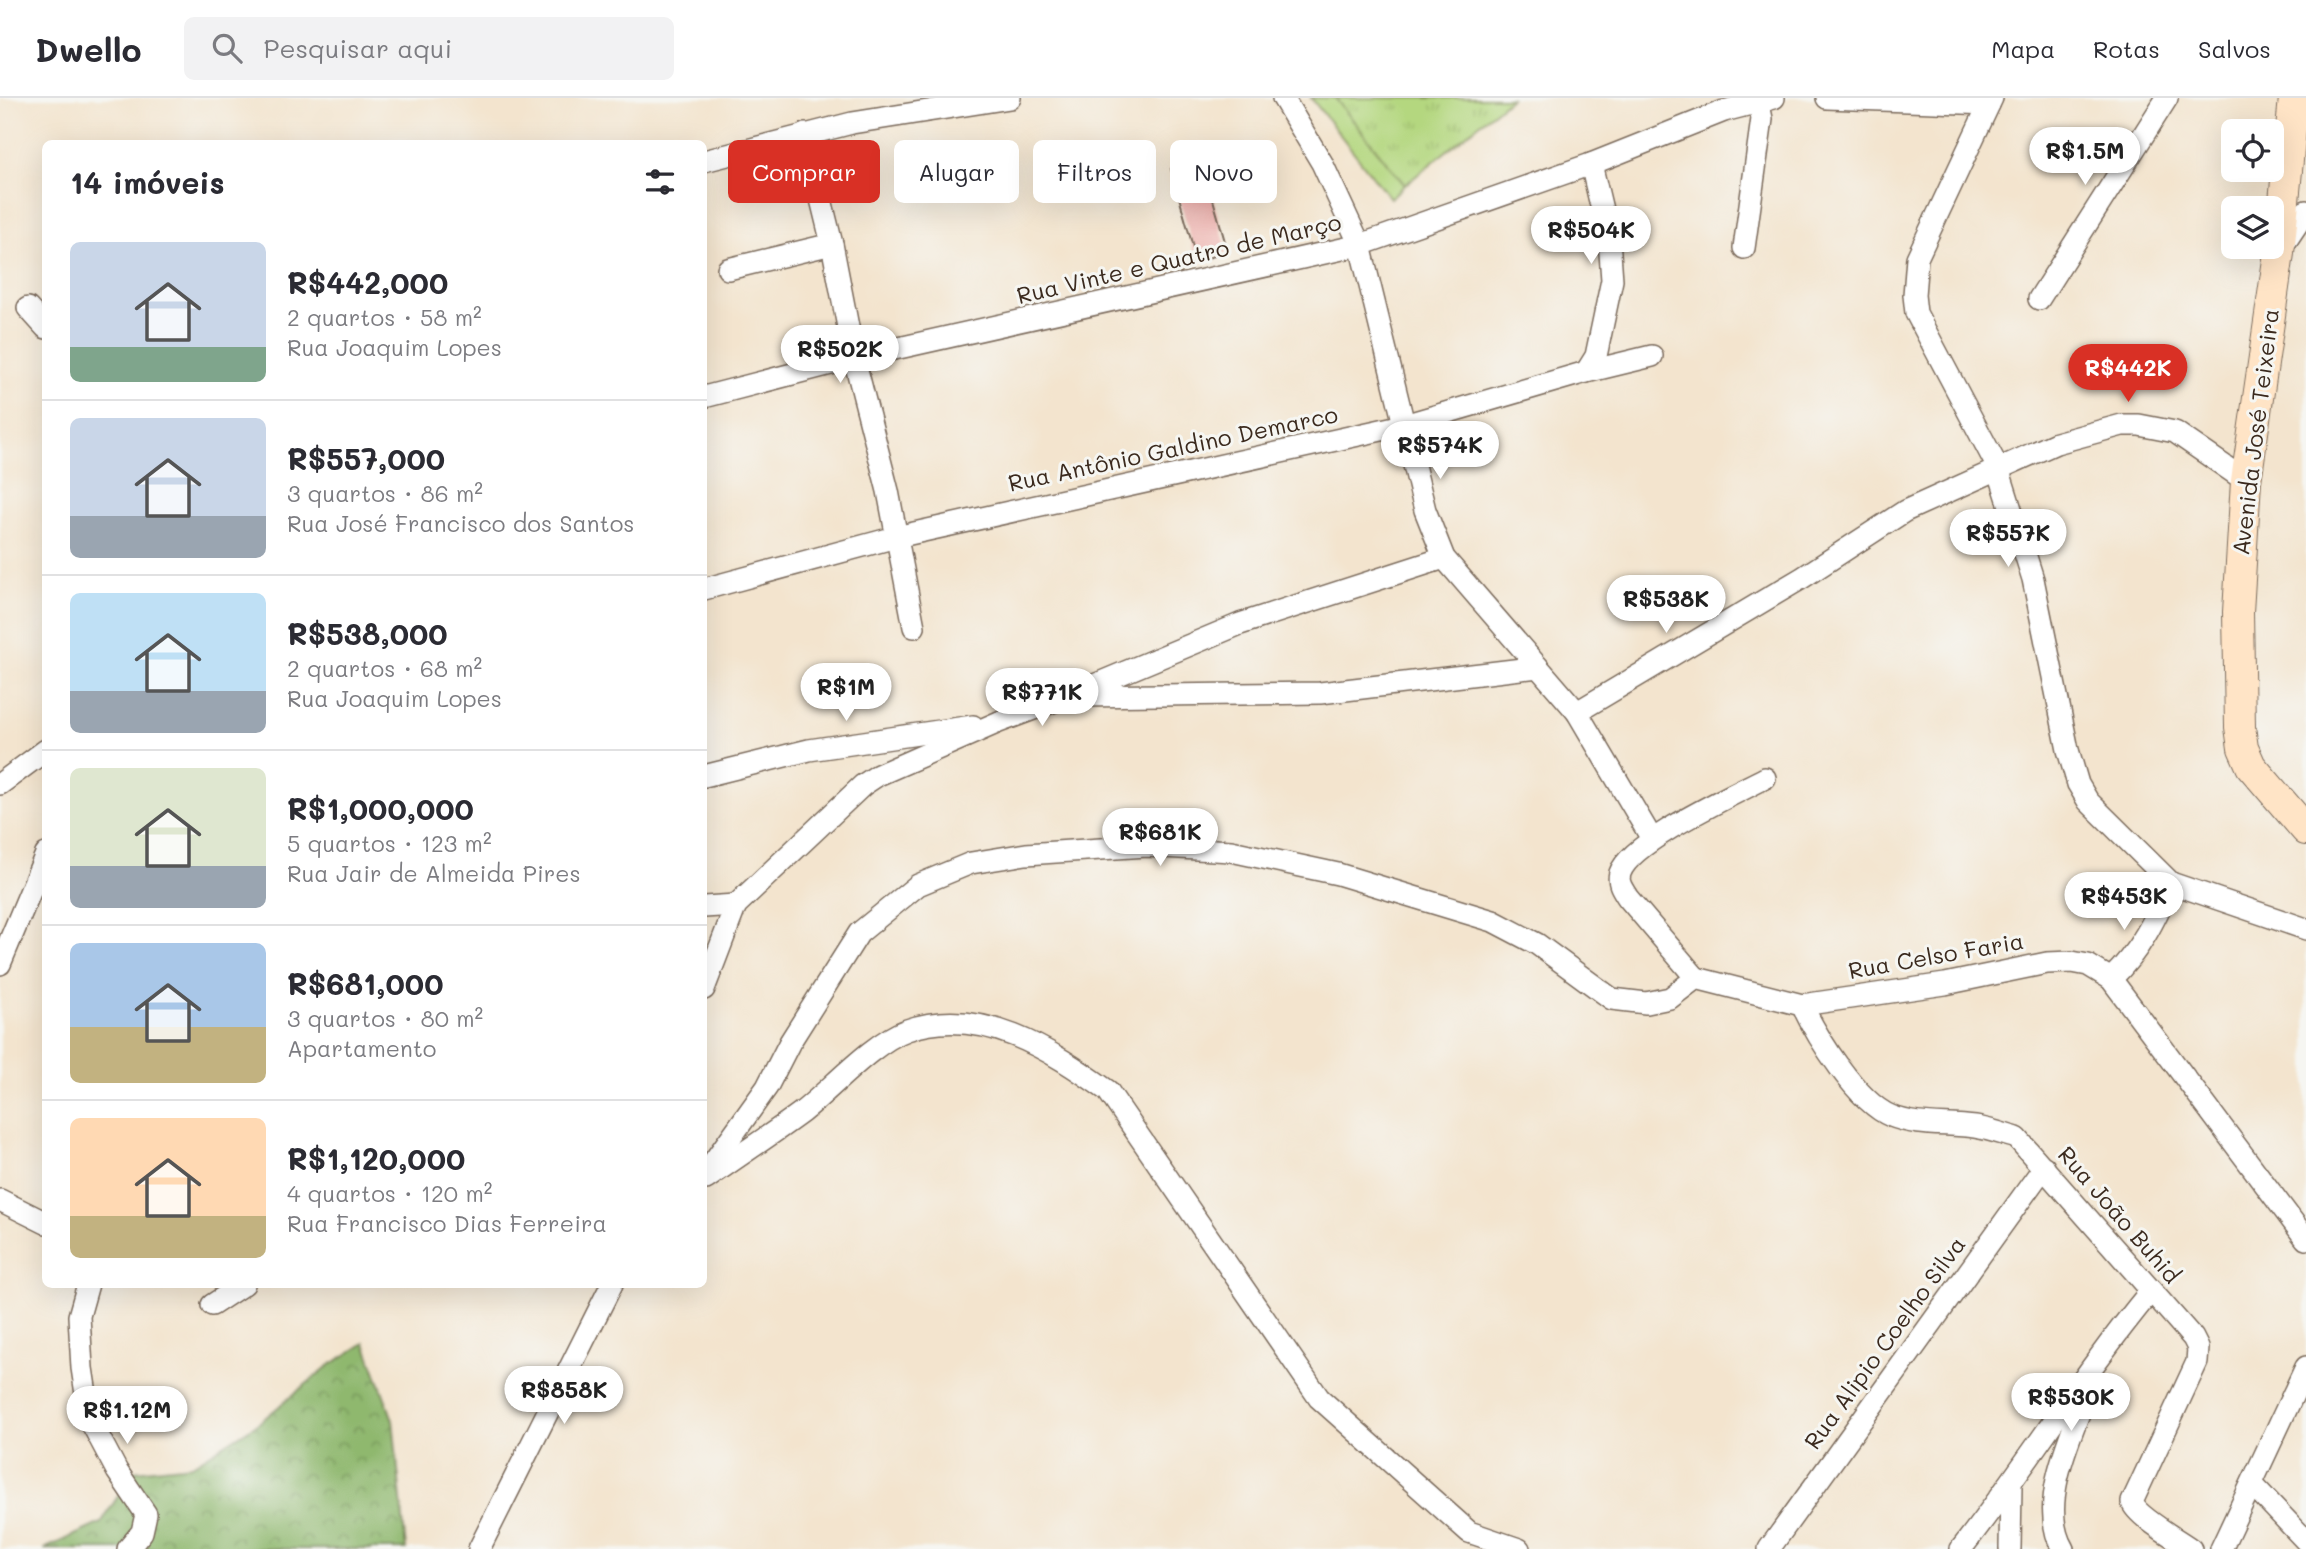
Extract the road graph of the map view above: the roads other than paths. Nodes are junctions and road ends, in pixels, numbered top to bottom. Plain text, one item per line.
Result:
1 (1010, 98) edge
2 (1283, 98) edge
3 (1827, 98) edge
4 (2167, 98) edge
5 (2294, 98) edge
6 (1765, 99) edge
7 (1990, 101) edge
8 (1722, 104) edge
9 (805, 134) junction
10 (707, 160) edge
11 (1591, 164) junction
12 (2284, 201) edge
13 (2306, 211) edge
14 (832, 244) junction
15 (1360, 245) junction
16 (2284, 245) edge
17 (1744, 248) dead end
18 (2278, 259) edge
19 (728, 269) dead end
20 (2039, 299) dead end
21 (28, 308) dead end
22 (42, 324) edge
23 (1652, 356) dead end
24 (854, 358) junction
25 (1586, 372) junction
26 (707, 396) edge
27 (1404, 425) junction
28 (1998, 468) junction
29 (2246, 481) junction
30 (895, 537) junction
31 (1444, 558) junction
32 (707, 588) edge
33 (914, 627) dead end
34 (1538, 667) junction
35 (1069, 696) junction
36 (1577, 712) junction
37 (999, 722) junction
38 (42, 753) edge
39 (707, 775) edge
40 (1765, 778) dead end
41 (0, 784) edge
42 (2306, 830) edge
43 (1652, 839) junction
44 (42, 863) edge
45 (2171, 883) junction
46 (736, 905) junction
47 (707, 907) edge
48 (2306, 929) edge
49 (0, 964) edge
50 (1696, 978) junction
51 (2111, 979) junction
52 (707, 981) edge
53 (1802, 1005) junction
54 (2044, 1167) junction
55 (707, 1171) edge
56 (707, 1180) edge
57 (0, 1200) edge
58 (42, 1221) edge
59 (2306, 1239) edge
60 (87, 1288) edge
61 (238, 1288) edge
62 (610, 1288) edge
63 (2150, 1292) junction
64 (212, 1305) dead end
65 (2103, 1349) junction
66 (2306, 1367) edge
67 (2252, 1484) junction
68 (2011, 1486) junction
69 (2306, 1541) edge
70 (128, 1549) edge
71 (479, 1549) edge
72 (1520, 1549) edge
73 (1769, 1549) edge
74 (1961, 1549) edge
75 (2010, 1549) edge
76 (2063, 1549) edge
77 (2191, 1549) edge
78 (2221, 1549) edge

1 - 9 street
2 - 15 street
3 - 7 street
4 - 20 street
5 - 12 main road, Avenida José Teixeira
6 - 8 street, Rua Vinte e Quatro de Março
6 - 17 street
7 - 28 street
8 - 11 street, Rua Vinte e Quatro de Março
9 - 10 street
9 - 14 street
11 - 15 street, Rua Vinte e Quatro de Março
11 - 25 street
13 - 16 street
14 - 19 street
14 - 24 street
15 - 24 street, Rua Vinte e Quatro de Março
15 - 27 street
18 - 29 main road, Avenida José Teixeira
21 - 22 street
23 - 25 street, Rua Antônio Galdino Demarco
24 - 26 street, Rua Vinte e Quatro de Março
24 - 30 street
25 - 27 street, Rua Antônio Galdino Demarco
27 - 30 street, Rua Antônio Galdino Demarco
27 - 31 street
28 - 29 street
28 - 36 street
28 - 45 street
29 - 42 main road, Avenida José Teixeira
30 - 32 street, Rua Antônio Galdino Demarco
30 - 33 street
31 - 34 street
31 - 35 street
34 - 35 street
34 - 36 street
35 - 37 street
36 - 43 street
37 - 39 street
37 - 46 street
38 - 41 street
40 - 43 street
43 - 50 street
44 - 49 street
45 - 48 street
45 - 51 street
46 - 47 street
46 - 52 street
50 - 53 street, Rua Celso Faria
50 - 55 street
51 - 53 street, Rua Celso Faria
51 - 59 street, Rua Celso Faria
53 - 54 street, Rua João Buhid
54 - 63 street, Rua João Buhid
54 - 73 street, Rua Alipio Coelho Silva
56 - 72 street
57 - 58 street
60 - 70 street
61 - 64 street
62 - 71 street
63 - 65 street
63 - 77 street, Rua João Buhid
65 - 68 street
65 - 76 street
66 - 67 street
67 - 69 street
67 - 78 street
68 - 74 street
68 - 75 street

